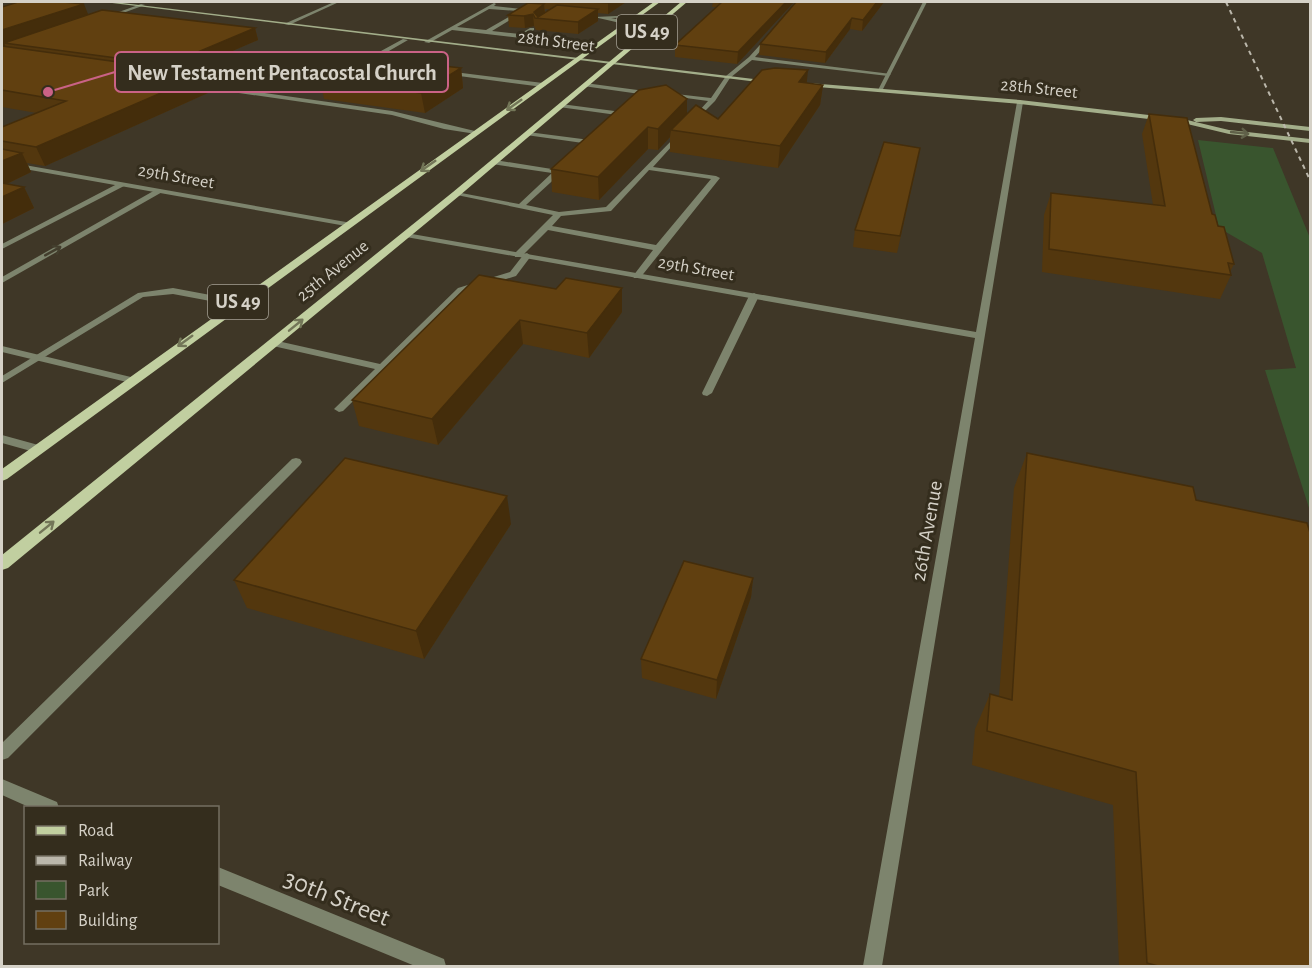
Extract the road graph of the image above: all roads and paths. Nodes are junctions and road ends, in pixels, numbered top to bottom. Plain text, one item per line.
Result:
1 (106, 2) edge
2 (337, 2) edge
3 (497, 2) edge
4 (657, 2) edge
5 (684, 2) edge
6 (925, 2) edge
7 (143, 5) junction
8 (488, 7) junction
9 (525, 10) junction
10 (557, 13) junction
11 (567, 14) edge
12 (586, 16) edge
13 (638, 16) junction
14 (596, 17) junction
15 (548, 19) edge
16 (100, 20) edge
17 (629, 23) junction
18 (287, 24) junction
19 (779, 26) edge
20 (450, 28) junction
21 (532, 29) edge
22 (487, 32) junction
23 (405, 40) junction
24 (427, 42) junction
25 (751, 58) junction
26 (579, 60) junction
27 (610, 64) junction
28 (385, 65) edge
29 (443, 73) edge
30 (888, 74) junction
31 (728, 77) junction
32 (775, 82) edge
33 (180, 83) edge
34 (797, 84) edge
35 (543, 85) junction
36 (585, 85) junction
37 (879, 91) junction
38 (645, 93) junction
39 (637, 100) edge
40 (713, 100) junction
41 (1020, 102) junction
42 (561, 106) junction
43 (630, 107) edge
44 (622, 114) junction
45 (1183, 121) junction
46 (606, 128) edge
47 (1311, 129) edge
48 (476, 132) junction
49 (528, 134) junction
50 (598, 135) edge
51 (1311, 141) edge
52 (590, 142) junction
53 (582, 150) edge
54 (495, 162) junction
55 (2, 163) edge
56 (566, 165) edge
57 (648, 168) junction
58 (558, 172) junction
59 (122, 184) junction
60 (160, 191) junction
61 (456, 194) junction
62 (521, 206) junction
63 (559, 214) junction
64 (346, 224) junction
65 (545, 227) junction
66 (406, 235) junction
67 (2, 248) edge
68 (658, 248) junction
69 (522, 255) junction
70 (637, 276) junction
71 (2, 280) edge
72 (754, 296) junction
73 (237, 303) junction
74 (980, 336) junction
75 (273, 343) junction
76 (2, 349) edge
77 (37, 358) junction
78 (382, 368) junction
79 (2, 380) edge
80 (131, 380) junction
81 (707, 393) dead end
82 (339, 409) dead end
83 (2, 439) edge
84 (38, 448) junction
85 (296, 462) dead end
86 (2, 476) edge
87 (2, 564) edge
88 (2, 753) edge
89 (2, 787) edge
90 (49, 806) edge
91 (219, 876) edge
92 (437, 966) edge
93 (872, 966) edge

1 - 7 main road, 28th Street
2 - 18 street
3 - 8 street
4 - 13 main road, 25th Avenue / US 49
5 - 27 main road, 25th Avenue / US 49
6 - 30 street
7 - 16 street
7 - 18 main road, 28th Street
8 - 9 street
8 - 20 street
9 - 10 street
9 - 22 street
10 - 11 street
10 - 15 street
12 - 14 street
13 - 14 street
13 - 17 main road, 25th Avenue / US 49
14 - 17 street
17 - 26 main road, 25th Avenue / US 49
18 - 23 main road, 28th Street
19 - 25 street
20 - 22 street
20 - 24 street
21 - 22 street
23 - 24 main road, 28th Street
23 - 28 street
24 - 26 main road, 28th Street
25 - 30 street
25 - 31 street
26 - 27 main road, 28th Street
26 - 35 main road, 25th Avenue / US 49
27 - 31 main road, 28th Street
27 - 36 main road, 25th Avenue / US 49
29 - 35 street
30 - 37 street
31 - 32 main road, 28th Street
31 - 40 street
33 - 48 street
34 - 37 main road, 28th Street
35 -> 48 main road, 25th Avenue / US 49
36 - 38 street
36 - 42 main road, 25th Avenue / US 49
37 - 41 main road, 28th Street
38 - 39 street
38 - 40 street
40 - 57 street
41 - 45 main road, 28th Street
41 - 74 street, 26th Avenue
42 - 44 street
42 - 49 main road, 25th Avenue / US 49
43 - 44 street
44 - 46 street
45 - 47 main road, 28th Street
45 -> 51 main road, 28th Street
48 -> 64 main road, 25th Avenue / US 49
49 - 52 street
49 - 54 main road, 25th Avenue / US 49
50 - 52 street
52 - 53 street
54 - 58 street
54 - 61 main road, 25th Avenue / US 49
55 - 59 street, 29th Street
56 - 58 street
57 - 63 street
57 - 68 street
58 - 62 street
59 - 60 street, 29th Street
59 - 67 street
60 - 64 street, 29th Street
71 -> 60 street
61 - 62 street
61 - 66 main road, 25th Avenue / US 49
62 - 63 street
63 - 65 street
64 - 73 main road, 25th Avenue / US 49
65 - 68 street
65 - 69 street
66 - 69 street, 29th Street
75 -> 66 main road, 25th Avenue / US 49
68 - 70 street
69 - 70 street, 29th Street
69 - 78 street
70 - 72 street, 29th Street
72 - 74 street, 29th Street
72 - 81 street
73 - 77 street
73 -> 80 main road, 25th Avenue / US 49
74 - 93 street, 26th Avenue
75 - 78 street
87 -> 75 main road, 25th Avenue / US 49
76 - 77 street
77 - 79 street
77 - 80 street
78 - 82 street
80 - 84 main road, 25th Avenue / US 49
83 - 84 street
84 - 86 main road, 25th Avenue / US 49
85 - 88 street
89 - 90 street
91 - 92 street, 30th Street

